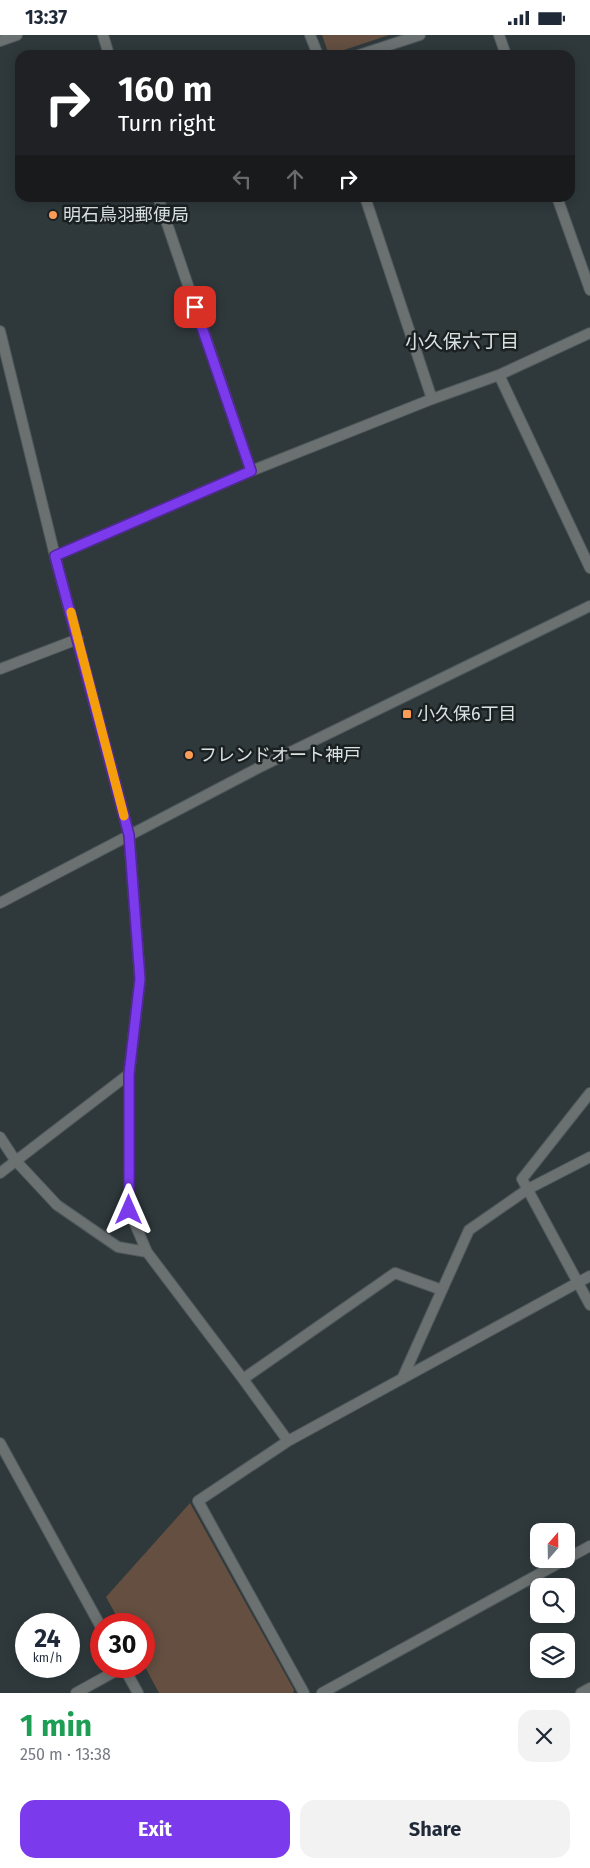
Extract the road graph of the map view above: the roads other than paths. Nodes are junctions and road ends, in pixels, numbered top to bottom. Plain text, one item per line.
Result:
1 (17, 35) edge
2 (103, 35) edge
3 (310, 35) edge
4 (420, 35) edge
5 (499, 35) edge
6 (0, 41) edge
7 (108, 50) edge
8 (316, 50) edge
9 (374, 50) edge
10 (504, 50) edge
11 (160, 202) edge
12 (367, 202) edge
13 (559, 202) edge
14 (590, 290) edge
15 (0, 331) edge
16 (590, 333) edge
17 (499, 375) junction
18 (432, 399) junction
19 (251, 471) junction
20 (55, 556) junction
21 (590, 568) edge
22 (590, 606) edge
23 (78, 639) junction
24 (0, 669) edge
25 (129, 835) junction
26 (0, 903) edge
27 (129, 1074) junction
28 (590, 1093) edge
29 (0, 1137) edge
30 (590, 1157) edge
31 (15, 1161) junction
32 (0, 1173) edge
33 (528, 1189) junction
34 (147, 1252) junction
35 (590, 1276) edge
36 (579, 1283) junction
37 (442, 1290) junction
38 (590, 1305) edge
39 (243, 1379) junction
40 (402, 1379) junction
41 (288, 1441) junction
42 (0, 1443) edge
43 (590, 1546) edge
44 (93, 1613) edge
45 (103, 1678) edge
46 (129, 1678) edge
47 (590, 1688) edge
48 (76, 1693) edge
49 (138, 1693) edge
50 (304, 1693) edge
51 (322, 1693) edge
52 (581, 1693) edge

1 - 6 street
2 - 7 street
3 - 8 street
4 - 9 street
5 - 10 street
11 - 19 street
12 - 18 street
13 - 14 street
15 - 20 street
16 - 17 street
17 - 18 street
17 - 21 street
18 - 19 street
19 - 20 street
20 - 23 street
22 - 25 street
23 - 24 street
23 - 25 street
25 - 26 street
25 - 27 street
27 - 31 street
27 - 34 street
28 - 33 street
29 - 31 street
30 - 33 street
31 - 32 street
31 - 34 street
33 - 36 street
33 - 37 street
34 - 39 street
35 - 36 street
36 - 38 street
36 - 40 street
37 - 39 street
37 - 40 street
39 - 41 street
40 - 41 street
41 - 50 street
42 - 44 street
43 - 51 street
45 - 48 street
46 - 49 street
47 - 52 street

